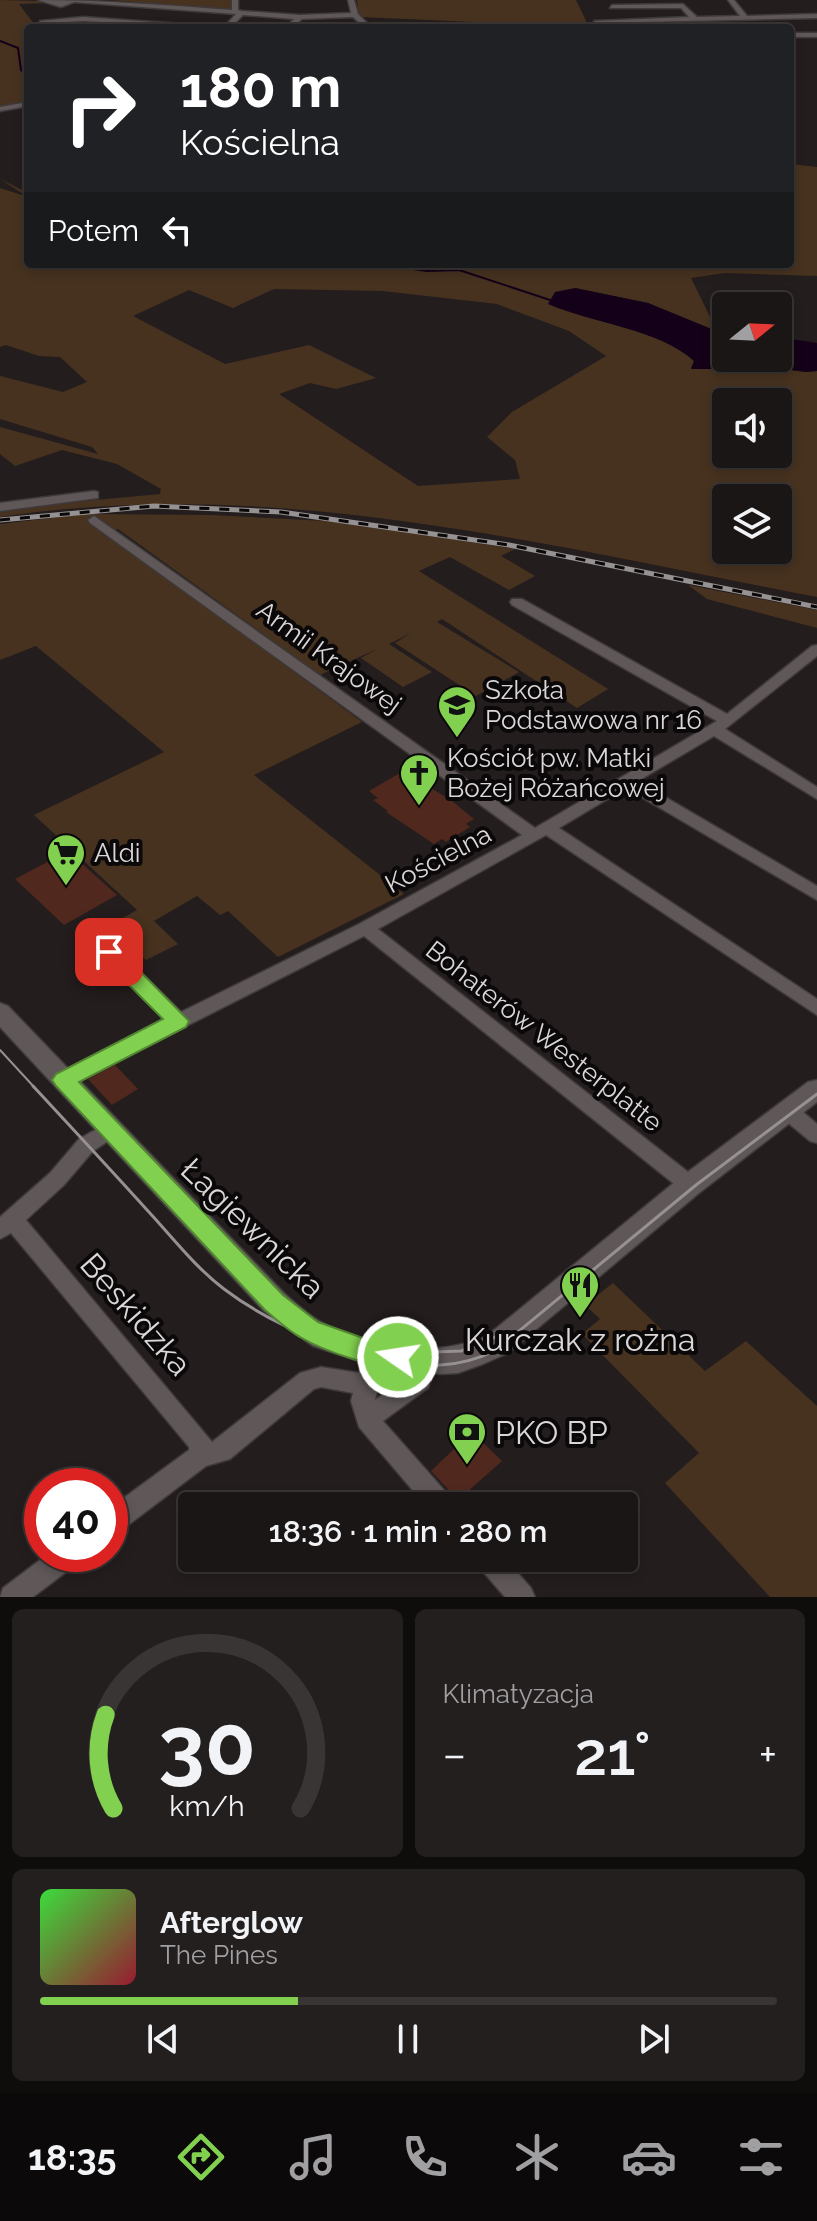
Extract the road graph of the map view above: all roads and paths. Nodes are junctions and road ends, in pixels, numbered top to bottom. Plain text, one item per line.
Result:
1 (41, 0) edge
2 (71, 0) edge
3 (83, 0) edge
4 (235, 0) edge
5 (351, 0) edge
6 (731, 0) edge
7 (104, 1) edge
8 (612, 7) dead end
9 (788, 8) dead end
10 (238, 12) junction
11 (817, 16) edge
12 (300, 17) junction
13 (357, 17) junction
14 (796, 17) junction
15 (745, 18) junction
16 (695, 19) junction
17 (597, 21) dead end
18 (45, 24) edge
19 (154, 24) edge
20 (229, 24) edge
21 (292, 24) edge
22 (365, 24) edge
23 (794, 35) edge
24 (800, 35) junction
25 (817, 35) edge
26 (817, 48) edge
27 (24, 105) edge
28 (0, 109) edge
29 (94, 495) dead end
30 (3, 504) edge
31 (94, 520) dead end
32 (517, 602) dead end
33 (817, 649) edge
34 (722, 726) junction
35 (628, 782) junction
36 (817, 794) edge
37 (541, 832) junction
38 (817, 894) edge
39 (365, 928) junction
40 (109, 952) dead end
41 (817, 1008) edge
42 (0, 1012) edge
43 (178, 1021) junction
44 (63, 1080) junction
45 (817, 1089) edge
46 (788, 1111) junction
47 (109, 1130) junction
48 (817, 1135) edge
49 (690, 1185) junction
50 (6, 1224) edge
51 (375, 1353) junction
52 (426, 1362) junction
53 (366, 1385) junction
54 (367, 1419) junction
55 (200, 1456) junction
56 (430, 1492) edge
57 (128, 1510) edge
58 (45, 1572) edge
59 (500, 1572) edge
60 (12, 1597) edge
61 (522, 1597) edge

1 - 2 street
2 - 10 street
3 - 7 street
4 - 10 street
5 - 13 street
6 - 15 street
8 - 16 street
9 - 14 street
10 - 12 street
10 - 20 street
11 - 14 street
12 - 13 street
12 - 21 street
13 - 22 street
14 - 15 street
15 - 16 street
16 - 17 street
18 - 19 street
23 - 24 street
24 - 25 street
24 - 26 street
27 - 28 street
29 - 30 street
31 - 37 street, Armii Krajowej
32 - 34 street
33 - 34 street, Kościelna
34 - 35 street, Kościelna
34 - 36 street
35 - 37 street, Kościelna
35 - 38 street
37 - 39 street, Kościelna
37 - 41 street, Armii Krajowej
39 - 43 street, Kościelna
39 - 49 street, Bohaterów Westerplatte
40 - 43 street
42 - 44 street, Łagiewnicka
43 - 44 street, Kościelna
44 - 47 street, Łagiewnicka
45 - 46 street, Łagiewnicka
46 - 48 street
46 - 49 street, Łagiewnicka
47 - 50 street
47 - 51 street, Łagiewnicka
49 - 52 street, Łagiewnicka
50 - 55 street, Beskidzka
51 - 52 street, Łagiewnicka
51 - 53 street
52 - 54 street
53 - 54 street
53 - 55 street
54 - 56 street
55 - 57 street
58 - 60 street
59 - 61 street

